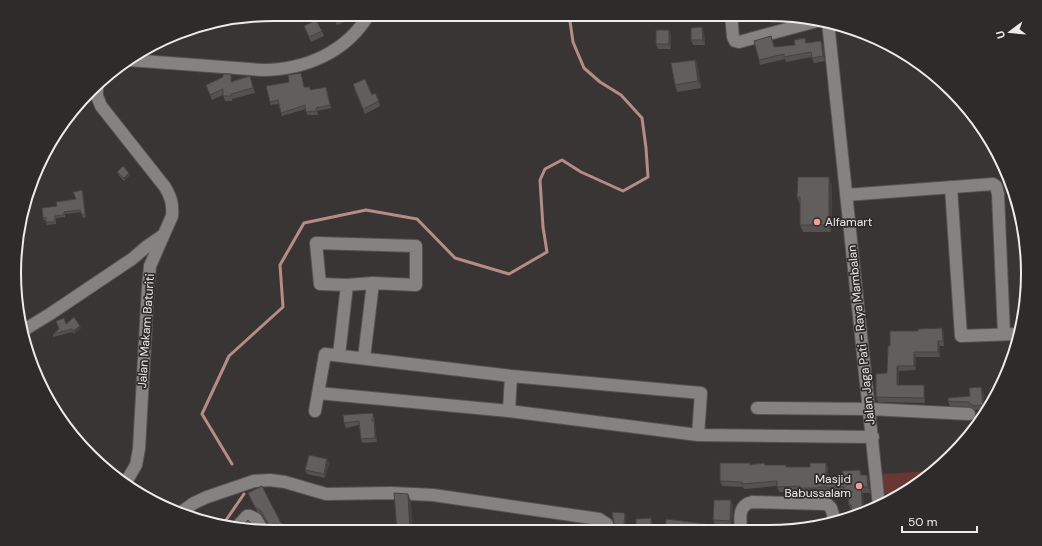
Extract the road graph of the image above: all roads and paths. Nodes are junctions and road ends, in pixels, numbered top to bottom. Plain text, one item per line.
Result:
1 (364, 21) edge
2 (731, 21) edge
3 (807, 24) edge
4 (829, 29) edge
5 (137, 61) edge
6 (97, 93) edge
7 (951, 187) junction
8 (846, 195) junction
9 (162, 236) junction
10 (373, 283) junction
11 (347, 285) junction
12 (27, 328) edge
13 (1010, 334) edge
14 (340, 355) junction
15 (364, 358) junction
16 (511, 376) junction
17 (318, 393) junction
18 (756, 408) dead end
19 (870, 409) junction
20 (315, 411) dead end
21 (509, 411) junction
22 (969, 414) dead end
23 (698, 435) junction
24 (872, 437) junction
25 (128, 479) edge
26 (878, 500) edge
27 (186, 509) edge
28 (834, 516) edge
29 (241, 523) edge
30 (258, 524) edge
31 (607, 525) edge
32 (741, 525) edge

1 - 5 street
2 - 3 street
4 - 8 street, Jalan Jaga Pati - Raya Mambalan
6 - 9 street, Jalan Makam Baturiti
7 - 8 street
7 - 13 street
7 - 13 street
8 - 19 street, Jalan Jaga Pati - Raya Mambalan
9 - 12 street
9 - 25 street, Jalan Makam Baturiti
10 - 11 street
10 - 11 street
10 - 15 street
11 - 14 street
14 - 15 street
14 - 17 street
15 - 16 street
16 - 21 street
16 - 23 street
17 - 20 street
17 - 21 street
18 - 19 street
19 - 22 street
19 - 24 street, Jalan Jaga Pati - Raya Mambalan
21 - 23 street
23 - 24 street
24 - 26 street, Jalan Jaga Pati - Raya Mambalan
27 - 31 street
28 - 32 street
29 - 30 street

